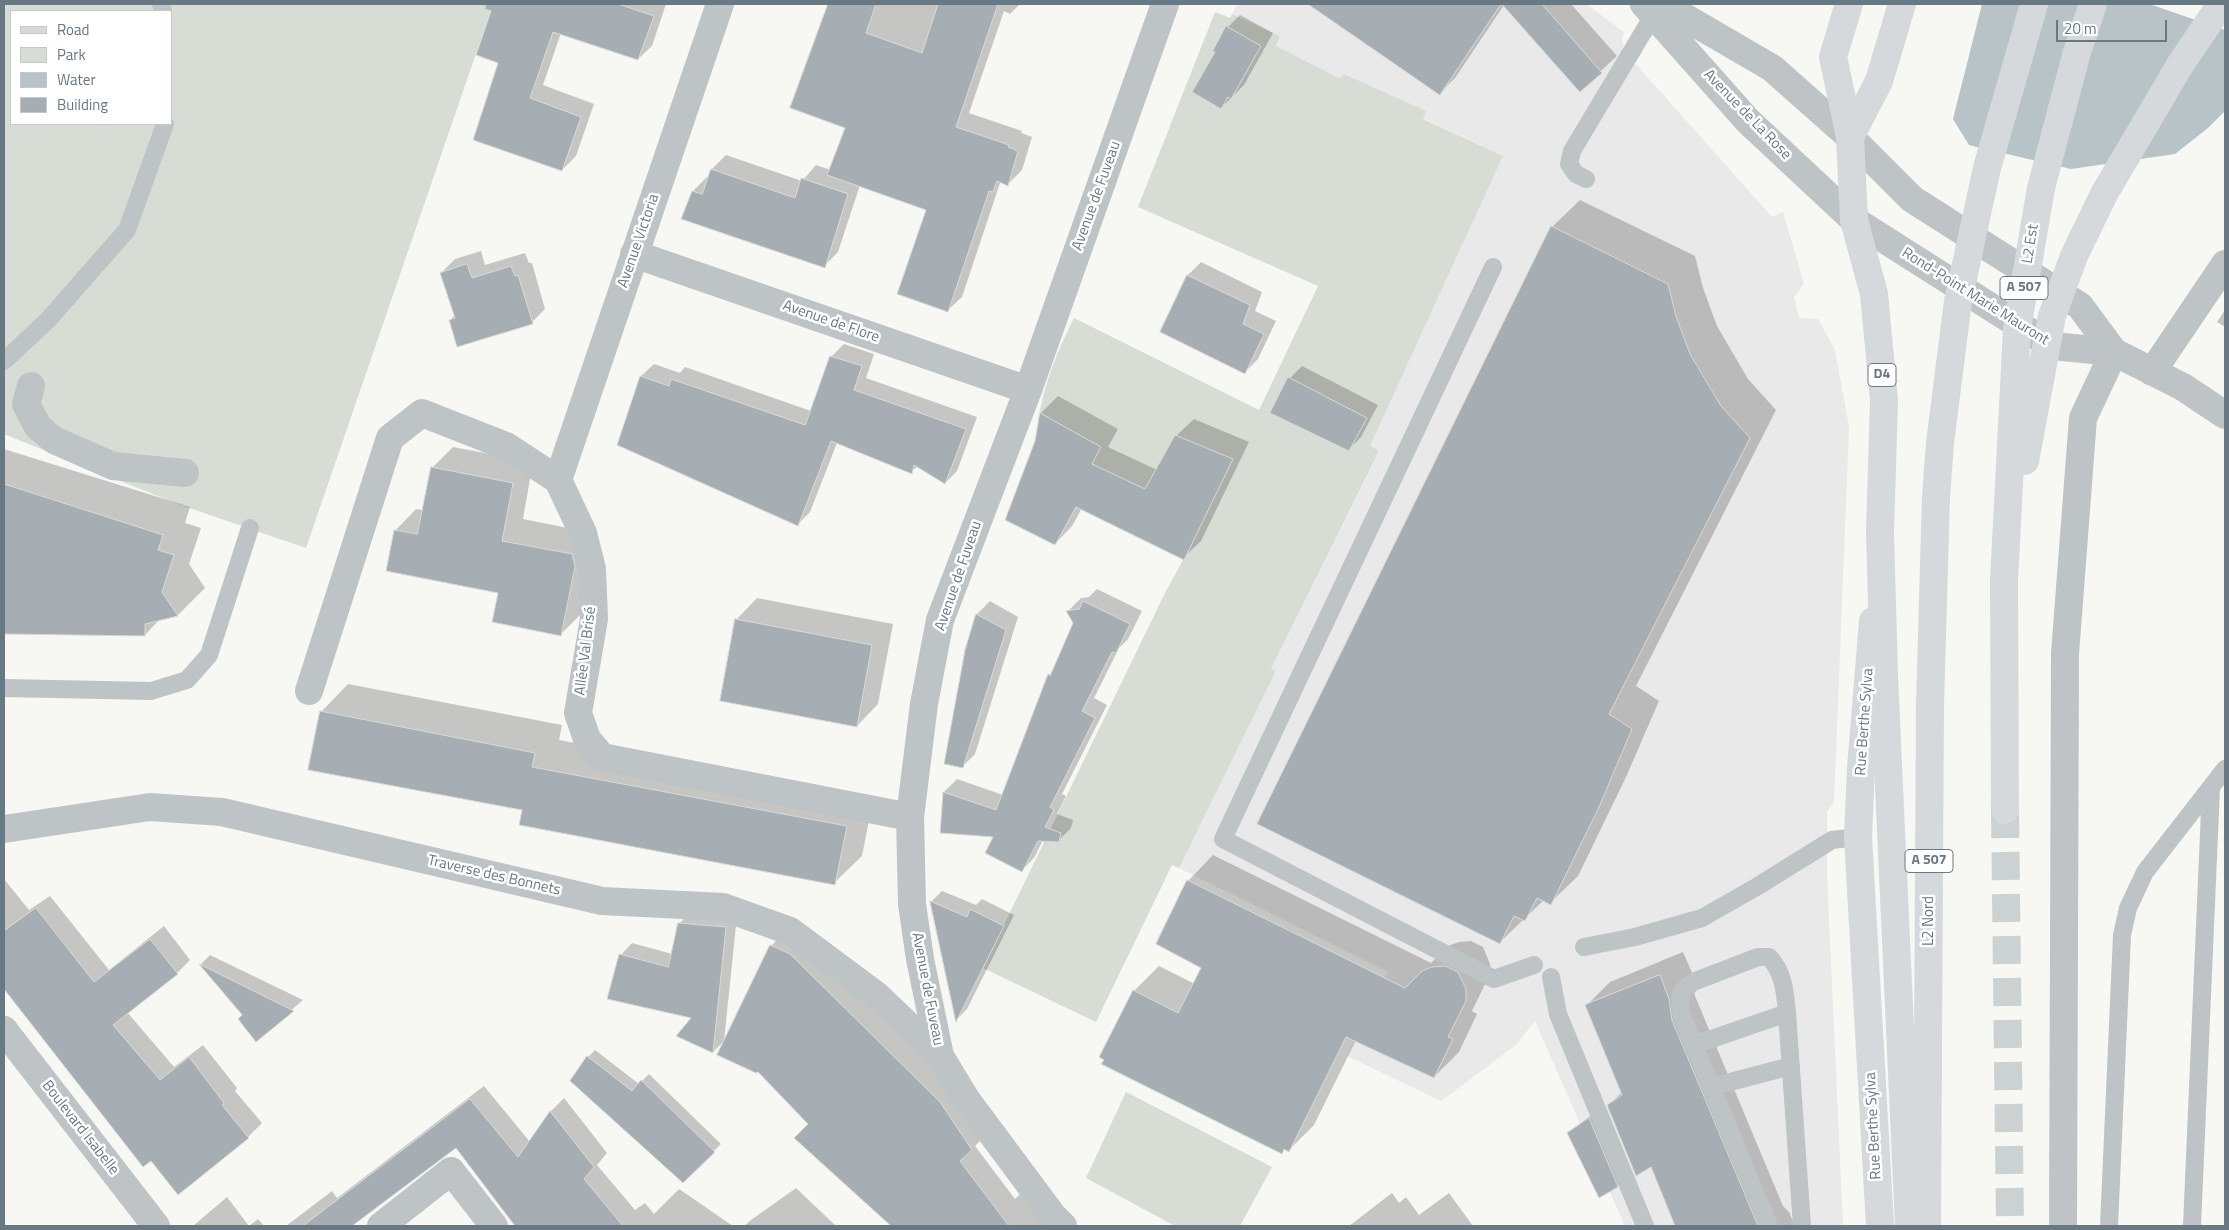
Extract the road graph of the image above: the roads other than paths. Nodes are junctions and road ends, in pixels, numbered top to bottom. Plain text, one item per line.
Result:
1 (720, 4) edge
2 (1165, 4) edge
3 (1849, 4) edge
4 (1902, 4) edge
5 (2034, 4) edge
6 (2093, 4) edge
7 (2221, 4) edge
8 (1654, 7) edge
9 (165, 125) edge
10 (1850, 137) junction
11 (1586, 179) dead end
12 (1854, 220) junction
13 (634, 254) junction
14 (2225, 264) edge
15 (1493, 267) dead end
16 (2114, 352) junction
17 (4, 360) edge
18 (2152, 372) junction
19 (31, 386) dead end
20 (1028, 390) junction
21 (2225, 415) edge
22 (185, 473) dead end
23 (558, 480) junction
24 (250, 528) dead end
25 (1880, 532) junction
26 (2004, 581) junction
27 (4, 688) edge
28 (309, 691) dead end
29 (2225, 768) edge
30 (2211, 788) junction
31 (2005, 810) tunnel mouth
32 (910, 817) junction
33 (2217, 827) edge
34 (4, 829) edge
35 (1858, 838) junction
36 (1584, 947) dead end
37 (1534, 965) dead end
38 (1551, 977) dead end
39 (1788, 1014) junction
40 (4, 1030) edge
41 (1694, 1045) junction
42 (940, 1056) junction
43 (1791, 1066) junction
44 (1711, 1086) junction
45 (156, 1226) edge
46 (381, 1226) edge
47 (494, 1226) edge
48 (1063, 1226) edge
49 (1645, 1226) edge
50 (1769, 1226) edge
51 (1802, 1226) edge
52 (1880, 1226) edge
53 (1909, 1226) edge
54 (1927, 1226) edge
55 (2063, 1226) edge
56 (2109, 1226) edge
57 (2192, 1226) edge

1 - 13 street, Avenue Victoria
2 - 20 street, Avenue de Fuveau
3 - 10 main road
4 - 10 main road
5 - 54 main road, L2 Nord / A 507
6 - 26 main road, L2 Est / A 507
7 - 26 main road
8 - 10 street
8 - 11 lane
8 - 12 street, Avenue de La Rose
9 - 17 lane
10 - 12 main road, D4
10 - 16 street
12 - 16 street, Rond-Point Marie Mauront
12 - 25 main road, Rue Berthe Sylva / D4
13 - 20 street, Avenue de Flore
13 - 23 street, Avenue Victoria
14 - 18 street
15 - 37 lane
16 - 18 street
16 - 55 street
18 - 21 street
19 - 22 street
20 - 32 street, Avenue de Fuveau
23 - 28 street
23 - 32 street, Allée Val Brisé
24 - 27 lane
25 - 35 main road, Rue Berthe Sylva / D4
25 - 53 main road
26 - 31 main road, A 507
29 - 30 lane
30 - 33 lane
30 - 56 lane
32 - 42 street, Avenue de Fuveau
33 - 57 lane
34 - 42 street, Traverse des Bonnets
35 - 36 lane
35 - 52 main road, Rue Berthe Sylva / D4
38 - 49 lane
39 - 41 lane
39 - 41 lane
39 - 43 lane
40 - 45 street, Boulevard Isabelle
41 - 44 lane
42 - 48 street, Avenue de Fuveau
43 - 44 lane
43 - 51 lane
44 - 50 lane
46 - 47 street

